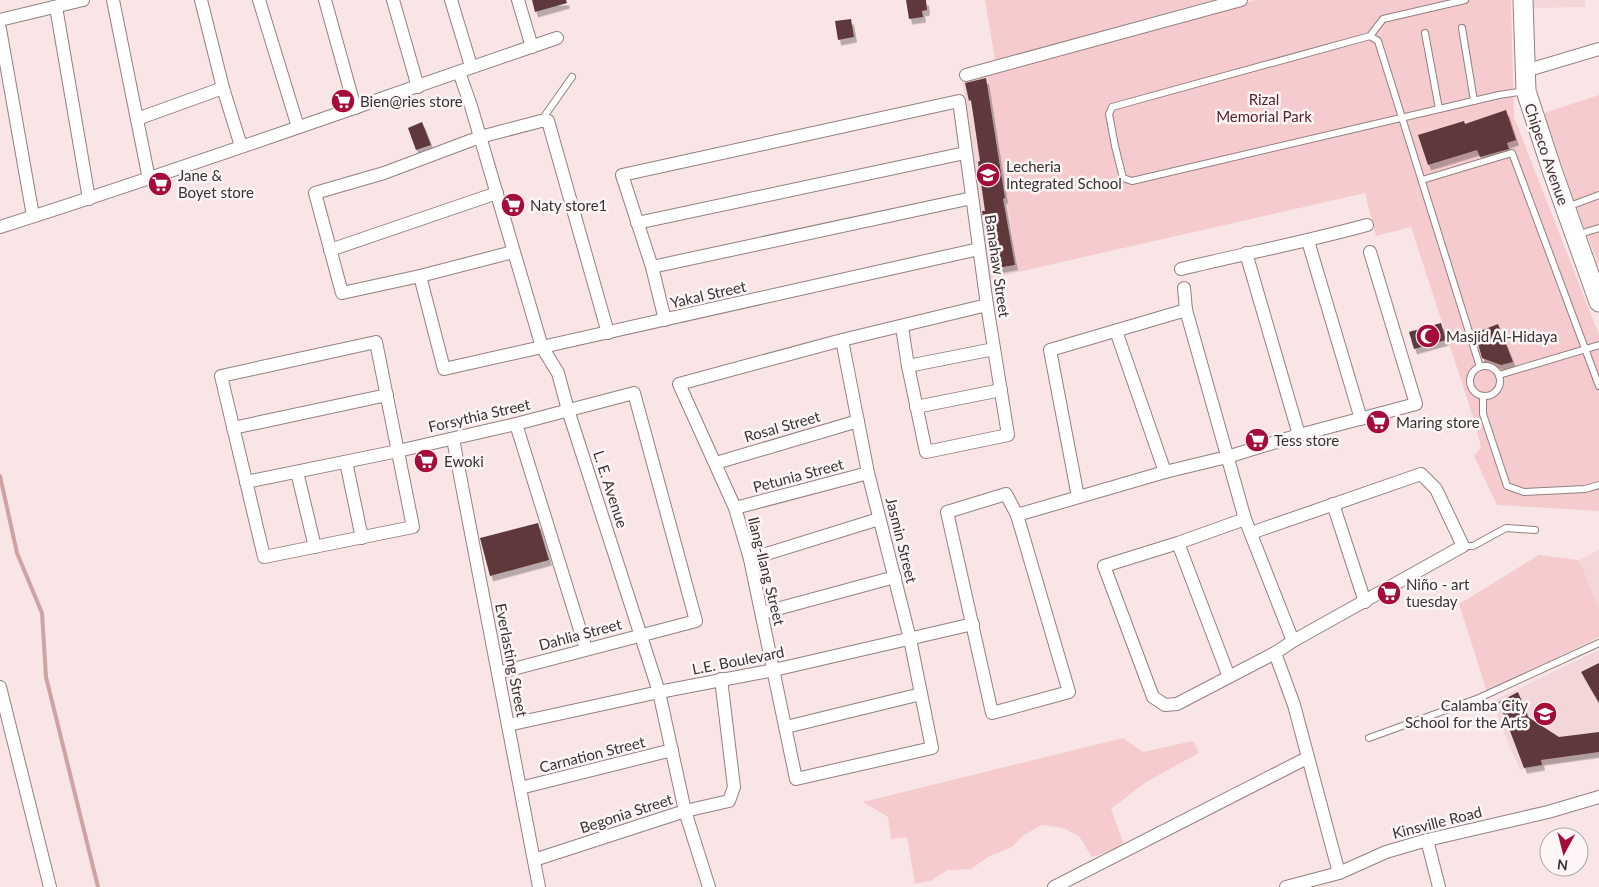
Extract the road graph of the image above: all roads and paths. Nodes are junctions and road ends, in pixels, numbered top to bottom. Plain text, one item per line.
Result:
1 (84, 0) edge
2 (113, 0) edge
3 (201, 0) edge
4 (259, 0) edge
5 (325, 0) edge
6 (393, 0) edge
7 (451, 0) edge
8 (518, 0) edge
9 (1241, 0) edge
10 (1465, 0) edge
11 (1523, 0) edge
12 (56, 7) junction
13 (0, 20) edge
14 (1462, 28) dead end
15 (0, 29) edge
16 (1424, 33) dead end
17 (1370, 36) junction
18 (557, 38) dead end
19 (532, 47) junction
20 (1599, 49) edge
21 (471, 66) junction
22 (1525, 71) junction
23 (459, 72) junction
24 (966, 75) dead end
25 (572, 77) dead end
26 (418, 87) junction
27 (223, 88) junction
28 (1526, 91) junction
29 (1474, 101) junction
30 (355, 108) junction
31 (1439, 109) junction
32 (1402, 117) junction
33 (136, 118) junction
34 (544, 121) junction
35 (298, 128) junction
36 (480, 137) junction
37 (241, 146) junction
38 (966, 153) junction
39 (149, 179) junction
40 (1422, 180) junction
41 (497, 193) junction
42 (1599, 195) edge
43 (972, 198) junction
44 (89, 199) junction
45 (1565, 208) junction
46 (33, 216) junction
47 (637, 223) junction
48 (1367, 225) dead end
49 (0, 227) edge
50 (1599, 228) edge
51 (1575, 236) junction
52 (1308, 241) junction
53 (979, 249) junction
54 (330, 250) junction
55 (513, 252) junction
56 (1370, 252) dead end
57 (1246, 253) junction
58 (652, 267) junction
59 (1181, 269) dead end
60 (420, 276) junction
61 (1184, 288) dead end
62 (1599, 302) edge
63 (987, 305) junction
64 (1186, 310) junction
65 (665, 320) junction
66 (902, 327) junction
67 (1116, 331) junction
68 (608, 333) junction
69 (842, 340) junction
70 (1599, 345) edge
71 (542, 347) junction
72 (994, 349) junction
73 (1585, 349) junction
74 (908, 366) junction
75 (1480, 367) junction
76 (1499, 375) junction
77 (1599, 386) edge
78 (1001, 390) junction
79 (387, 395) junction
80 (1483, 396) junction
81 (916, 407) junction
82 (568, 410) junction
83 (1360, 419) junction
84 (858, 421) junction
85 (516, 424) junction
86 (233, 428) junction
87 (1300, 435) junction
88 (453, 439) junction
89 (398, 451) junction
90 (1227, 457) junction
91 (346, 462) junction
92 (716, 463) junction
93 (297, 472) junction
94 (1165, 472) junction
95 (868, 473) junction
96 (246, 482) junction
97 (1599, 485) edge
98 (1078, 497) junction
99 (1333, 504) junction
100 (735, 508) junction
101 (1017, 515) junction
102 (879, 519) junction
103 (1245, 519) junction
104 (1534, 530) dead end
105 (1252, 533) junction
106 (362, 538) junction
107 (1178, 543) junction
108 (1463, 546) junction
109 (315, 547) junction
110 (750, 559) junction
111 (895, 577) junction
112 (1365, 602) junction
113 (762, 614) junction
114 (973, 624) junction
115 (642, 634) junction
116 (910, 639) junction
117 (1293, 641) junction
118 (1599, 643) edge
119 (586, 649) junction
120 (1275, 653) junction
121 (774, 670) junction
122 (498, 673) junction
123 (1229, 677) junction
124 (721, 679) junction
125 (0, 687) edge
126 (659, 692) junction
127 (921, 694) junction
128 (508, 725) junction
129 (786, 727) junction
130 (1369, 738) dead end
131 (672, 750) junction
132 (1307, 758) junction
133 (796, 779) joint
134 (520, 788) junction
135 (1599, 797) edge
136 (685, 811) junction
137 (1427, 840) junction
138 (534, 860) junction
139 (1339, 873) junction
140 (706, 886) edge
141 (50, 887) edge
142 (539, 887) edge
143 (1054, 887) edge
144 (1290, 887) edge
145 (1438, 887) edge

1 - 12 street
2 - 33 street
3 - 27 street
4 - 35 street
5 - 30 street
6 - 26 street
7 - 21 street
8 - 19 street
9 - 24 street
10 - 17 lane
11 - 22 main road, Chipeco Avenue
12 - 13 street
12 - 44 street
14 - 29 lane
15 - 46 street
16 - 31 lane
17 - 32 lane
17 - 32 lane
18 - 19 street
19 - 21 street
20 - 22 street
21 - 23 street
22 - 28 main road, Chipeco Avenue
23 - 26 street
23 - 36 street, L. E. Avenue
25 - 34 lane
26 - 30 street
27 - 33 street
27 - 37 street
28 - 29 lane
28 - 45 main road, Chipeco Avenue
29 - 31 lane
30 - 35 street
31 - 32 lane
32 - 40 lane
33 - 39 street
34 - 36 street
34 - 68 street
35 - 37 street
36 - 41 street, L. E. Avenue
36 - 54 street
37 - 39 street
38 - 43 street, Banahaw Street
38 - 47 street
38 - 47 street, Banahaw Street
39 - 44 street
40 - 73 lane
40 - 75 lane
41 - 54 street
41 - 55 street, L. E. Avenue
42 - 45 lane
43 - 53 street, Banahaw Street
43 - 58 street
44 - 46 street
45 - 51 main road, Chipeco Avenue
46 - 49 street
47 - 58 street
48 - 52 street
50 - 51 lane
51 - 62 main road, Chipeco Avenue
52 - 57 street
52 - 83 street
53 - 63 street, Banahaw Street
53 - 65 street, Yakal Street
54 - 60 street
55 - 60 street
55 - 71 street, L. E. Avenue
56 - 83 street
57 - 59 street
57 - 87 street
58 - 65 street
60 - 71 street, Yakal Street
61 - 64 street
63 - 66 street
63 - 72 street, Banahaw Street
64 - 67 street
64 - 90 street
65 - 68 street, Yakal Street
66 - 69 street
66 - 74 street
67 - 94 street
67 - 98 street
68 - 71 street, Yakal Street
69 - 84 street, Jasmin Street
69 - 92 street, Ilang-Ilang Street
70 - 73 lane
71 - 82 street, L. E. Avenue
72 - 74 street
72 - 78 street, Banahaw Street
73 - 76 lane
73 - 77 lane
74 - 81 street
75 - 76 lane
75 - 80 lane
76 - 80 lane
78 - 81 street
78 - 81 street, Banahaw Street
79 - 86 street
79 - 86 street
79 - 89 street
80 - 97 lane
82 - 85 street, Forsythia Street
82 - 115 street, L. E. Avenue
82 - 115 street, Forsythia Street
83 - 87 street
84 - 92 street, Rosal Street
84 - 95 street, Jasmin Street
85 - 88 street, Forsythia Street
85 - 119 street
86 - 96 street
87 - 90 street
88 - 89 street, Forsythia Street
88 - 122 street, Everlasting Street
89 - 91 street, Forsythia Street
89 - 106 street
90 - 94 street
90 - 103 street
91 - 93 street, Forsythia Street
91 - 106 street
92 - 100 street, Ilang-Ilang Street
93 - 96 street, Forsythia Street
93 - 109 street
94 - 98 street
95 - 100 street, Petunia Street
95 - 102 street, Jasmin Street
96 - 109 street
98 - 101 street
99 - 105 street
99 - 108 street
99 - 112 street
100 - 110 street, Ilang-Ilang Street
101 - 114 street
101 - 114 street
102 - 110 street
102 - 111 street, Jasmin Street
103 - 105 street
103 - 107 street
104 - 108 lane
105 - 117 street
106 - 109 street
107 - 123 street
107 - 123 street
108 - 112 street
110 - 113 street, Ilang-Ilang Street
111 - 113 street
111 - 116 street, Jasmin Street
112 - 117 street
113 - 121 street, Ilang-Ilang Street
114 - 116 street, L.E. Boulevard
115 - 119 street, Dahlia Street
115 - 126 street, L. E. Avenue
116 - 121 street, L.E. Boulevard
116 - 127 street, Jasmin Street
117 - 120 street
118 - 130 lane
119 - 122 street, Dahlia Street
120 - 123 street
120 - 132 street
121 - 124 street, L.E. Boulevard
121 - 129 street, Ilang-Ilang Street
122 - 128 street, Everlasting Street
124 - 126 street, L.E. Boulevard
124 - 136 street, Begonia Street
125 - 141 street
126 - 128 street, L.E. Boulevard
126 - 131 street, L. E. Avenue
127 - 129 street
127 - 133 street, Jasmin Street
128 - 134 street, Everlasting Street
129 - 133 street, Ilang-Ilang Street
131 - 134 street, Carnation Street
131 - 136 street, L. E. Avenue
132 - 139 street
132 - 143 street
134 - 138 street, Everlasting Street
135 - 137 street, Kinsville Road
136 - 138 street, Begonia Street
136 - 140 street, L. E. Avenue
137 - 139 street, Kinsville Road
137 - 145 street
138 - 142 street, Everlasting Street
139 - 144 street, Kinsville Road

